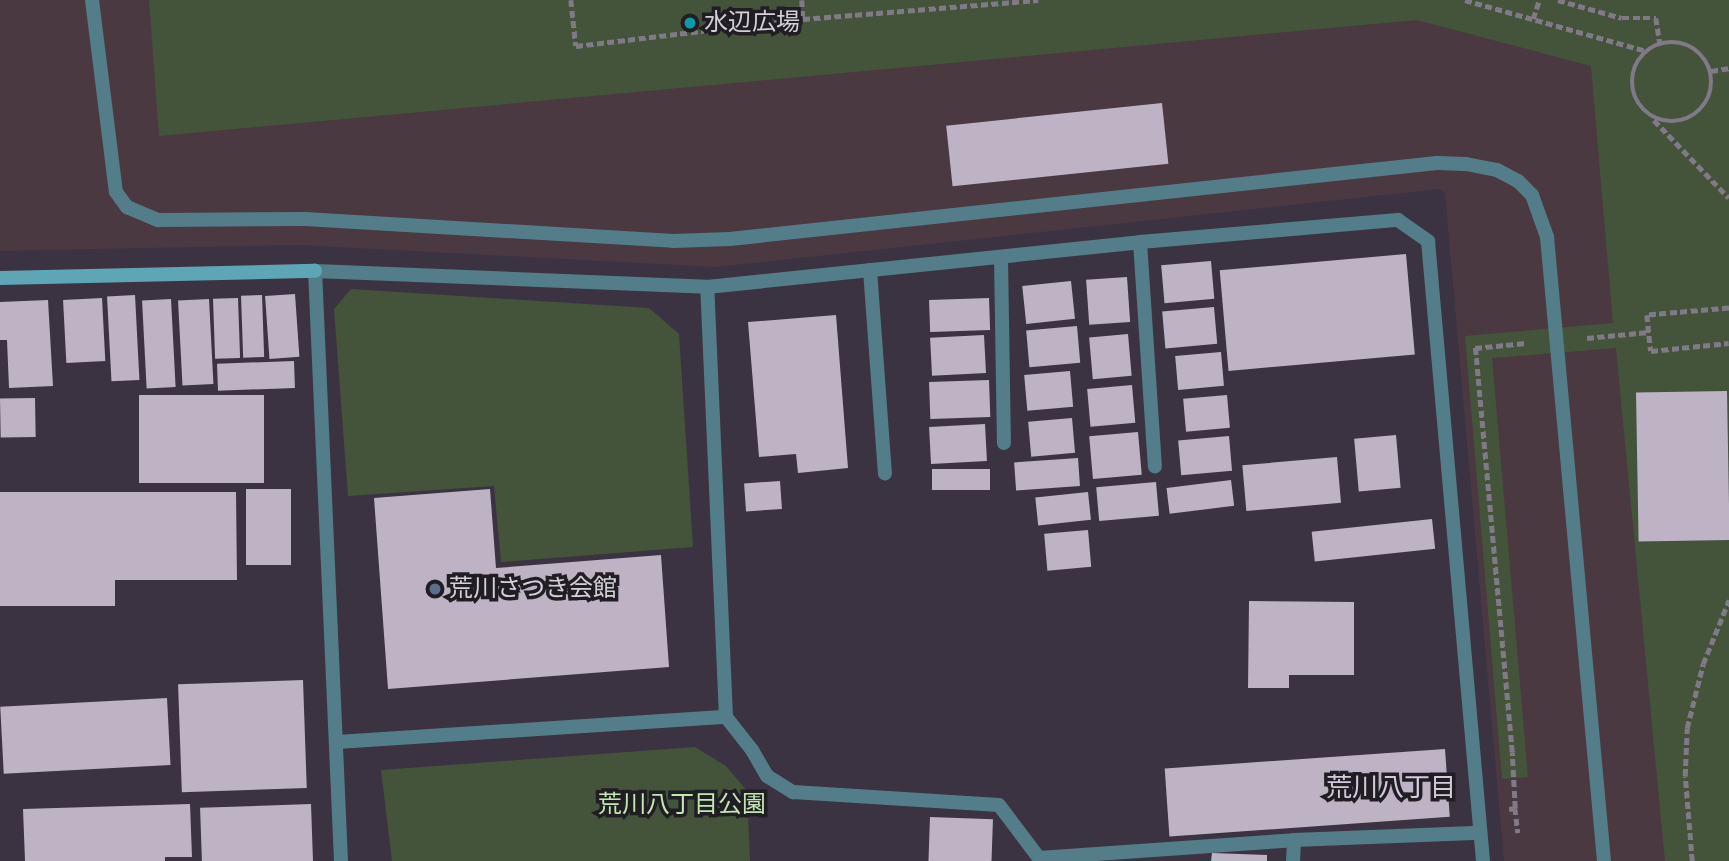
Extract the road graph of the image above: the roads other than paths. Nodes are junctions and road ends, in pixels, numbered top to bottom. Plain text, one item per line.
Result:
1 (92, 0) edge
2 (1140, 242) junction
3 (1001, 257) junction
4 (870, 270) junction
5 (316, 271) junction
6 (0, 278) edge
7 (707, 288) junction
8 (1004, 443) dead end
9 (1155, 467) dead end
10 (885, 473) dead end
11 (726, 717) junction
12 (337, 742) junction
13 (1480, 833) junction
14 (1294, 840) junction
15 (341, 861) edge
16 (1293, 861) edge
17 (1483, 861) edge
18 (1604, 861) edge

1 - 18 street
2 - 3 street
2 - 9 street
2 - 13 street
3 - 4 street
3 - 8 street
4 - 7 street
4 - 10 street
5 - 6 street
5 - 7 street
5 - 12 street
7 - 11 street
11 - 12 street
11 - 14 street
12 - 15 street
13 - 14 street
13 - 17 street
14 - 16 street

